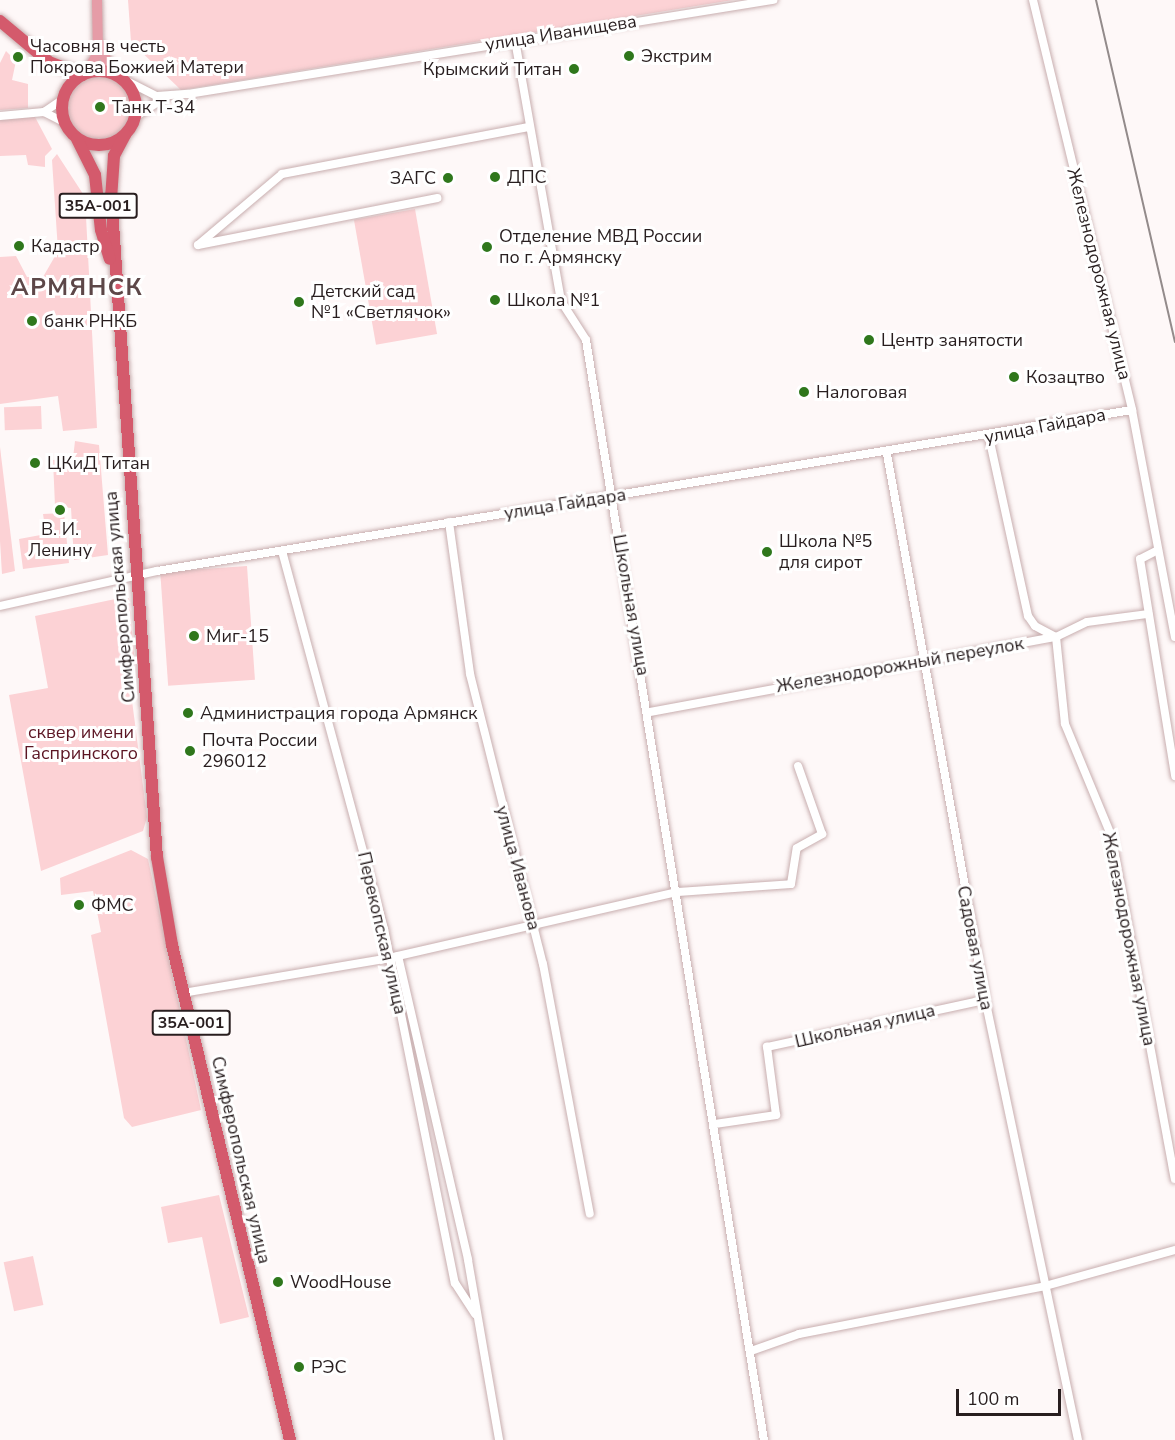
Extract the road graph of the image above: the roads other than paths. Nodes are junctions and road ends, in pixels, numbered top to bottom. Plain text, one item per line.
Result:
1 (97, 0) edge
2 (773, 0) edge
3 (1033, 0) edge
4 (0, 21) edge
5 (515, 40) junction
6 (99, 42) junction
7 (49, 62) junction
8 (84, 74) junction
9 (117, 76) junction
10 (173, 96) junction
11 (63, 97) junction
12 (44, 112) junction
13 (0, 116) edge
14 (135, 117) junction
15 (64, 122) junction
16 (529, 127) junction
17 (125, 135) junction
18 (76, 138) junction
19 (437, 198) dead end
20 (115, 277) junction
21 (1132, 410) junction
22 (989, 437) junction
23 (887, 454) junction
24 (612, 497) junction
25 (449, 522) junction
26 (1158, 550) junction
27 (282, 551) junction
28 (137, 574) junction
29 (0, 606) edge
30 (1148, 614) junction
31 (1056, 637) junction
32 (1175, 637) edge
33 (920, 661) junction
34 (650, 712) junction
35 (798, 766) dead end
36 (1175, 776) edge
37 (678, 892) junction
38 (531, 924) junction
39 (393, 957) junction
40 (183, 993) junction
41 (985, 1000) junction
42 (715, 1124) junction
43 (1175, 1179) edge
44 (590, 1214) dead end
45 (1175, 1250) edge
46 (1045, 1286) junction
47 (475, 1314) junction
48 (751, 1351) junction
49 (290, 1440) edge
50 (499, 1440) edge
51 (764, 1440) edge
52 (1078, 1440) edge

1 - 6 main road
2 - 5 street, улица Иванищева
3 - 21 street, Железнодорожная улица
4 - 7 highway
5 - 10 street, улица Иванищева
5 - 16 street, Школьная улица
6 - 8 main road
6 - 9 main road
7 - 8 highway
7 - 11 highway
8 - 9 highway
8 - 11 highway
9 - 10 street, улица Иванищева
9 - 14 highway
10 - 14 street, улица Иванищева
11 - 12 street
11 - 15 highway
12 - 13 street
12 - 15 street
14 - 17 highway, 35А-001
15 - 18 highway, 35А-001
16 - 19 street
16 - 24 street, Школьная улица
17 - 18 highway
17 - 20 highway, Симферопольская улица / 35А-001
18 - 20 highway, Симферопольская улица / 35А-001
20 - 28 highway, Симферопольская улица / 35А-001
21 - 22 street, улица Гайдара
21 - 26 street, Железнодорожная улица
22 - 23 street, улица Гайдара
22 - 31 street
23 - 24 street, улица Гайдара
23 - 33 street, Садовая улица
24 - 25 street, улица Гайдара
24 - 34 street, Школьная улица
25 - 27 street, улица Гайдара
25 - 38 street, улица Иванова
26 - 30 street
26 - 32 street, Железнодорожная улица
27 - 28 street, улица Гайдара
27 - 39 street, Перекопская улица
28 - 29 street, улица Гайдара
28 - 40 highway, Симферопольская улица / 35А-001
30 - 31 street, Железнодорожный переулок
30 - 36 street
31 - 33 street, Железнодорожный переулок
31 - 43 street, Железнодорожная улица
33 - 34 street, Железнодорожный переулок
33 - 41 street, Садовая улица
34 - 37 street, Школьная улица
35 - 37 street
37 - 38 street
37 - 42 street, Школьная улица
38 - 39 street
38 - 44 street, улица Иванова
39 - 40 street
39 - 47 street, Перекопская улица
39 - 47 street, Перекопская улица
40 - 49 highway, Симферопольская улица / 35А-001
41 - 42 street, Школьная улица
41 - 46 street, Садовая улица
42 - 48 street, Школьная улица
45 - 46 street
46 - 48 street
46 - 52 street, Садовая улица
47 - 50 street, Перекопская улица
48 - 51 street, Школьная улица

